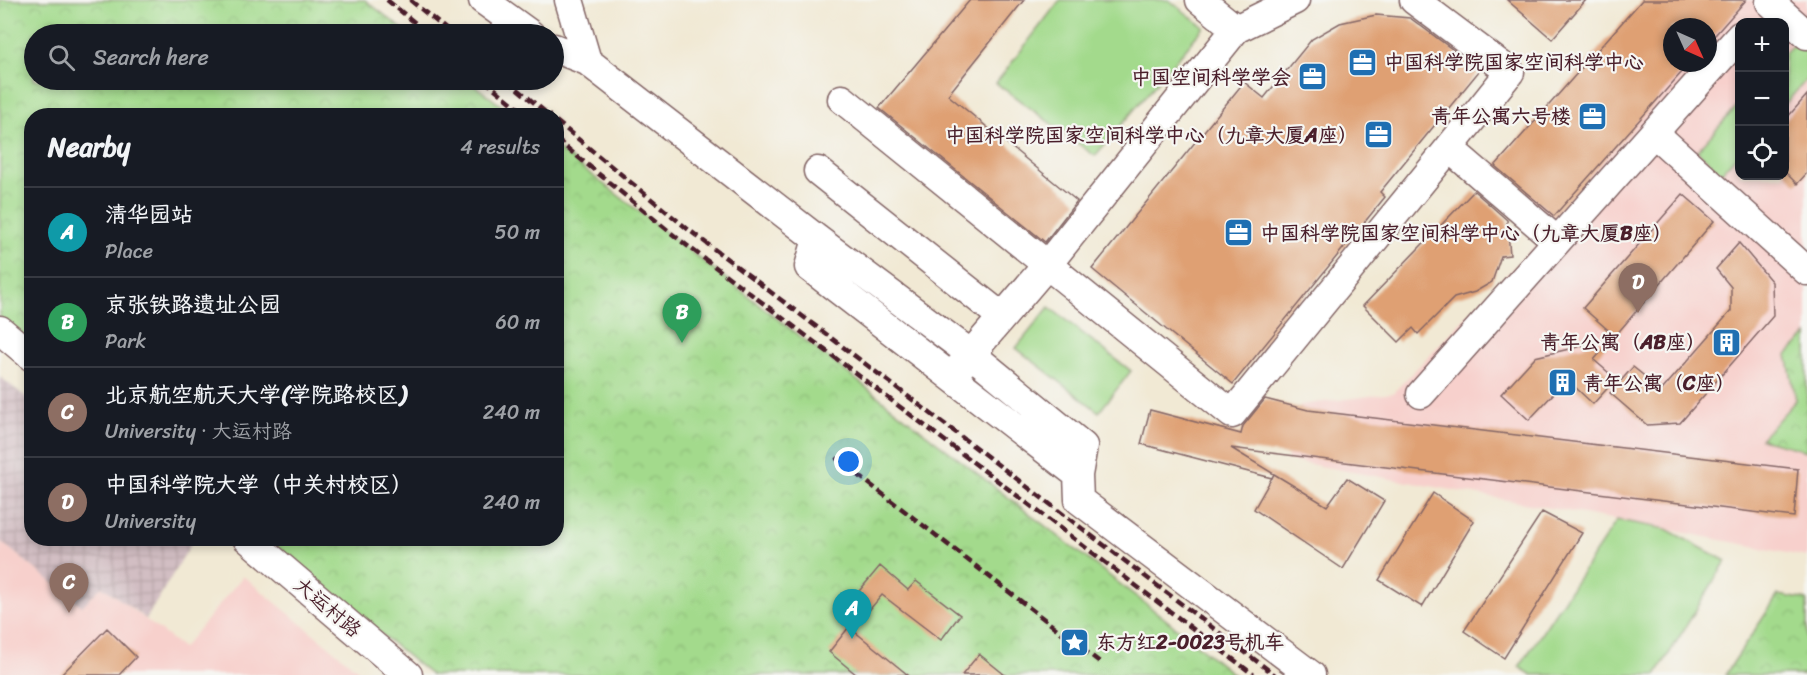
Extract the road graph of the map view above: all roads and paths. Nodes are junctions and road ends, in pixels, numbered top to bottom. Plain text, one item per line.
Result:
1 (483, 0) edge
2 (570, 0) edge
3 (1200, 0) edge
4 (1295, 0) edge
5 (1414, 0) edge
6 (1765, 8) edge
7 (517, 24) edge
8 (1236, 29) junction
9 (1807, 35) edge
10 (1735, 42) edge
11 (564, 52) edge
12 (587, 61) junction
13 (842, 99) dead end
14 (1654, 133) junction
15 (1449, 148) junction
16 (818, 171) dead end
17 (818, 239) junction
18 (1557, 241) junction
19 (1047, 266) junction
20 (1807, 271) edge
21 (1002, 317) junction
22 (0, 330) edge
23 (24, 350) edge
24 (971, 354) junction
25 (952, 376) junction
26 (1421, 394) dead end
27 (1078, 475) junction
28 (256, 546) edge
29 (408, 675) edge
30 (1311, 675) edge

1 - 7 street
2 - 12 street
3 - 8 street
4 - 8 street
5 - 15 street
6 - 9 street
8 - 19 street
10 - 14 street
11 - 12 street
12 - 17 street
13 - 19 street
14 - 18 street
14 - 20 street
15 - 18 street
15 - 19 street
16 - 21 street
17 - 24 street
17 - 25 street
18 - 26 street
19 - 21 street
21 - 24 street
22 - 23 street
24 - 25 street
24 - 27 street
25 - 27 street
27 - 30 street
28 - 29 street, 大运村路

